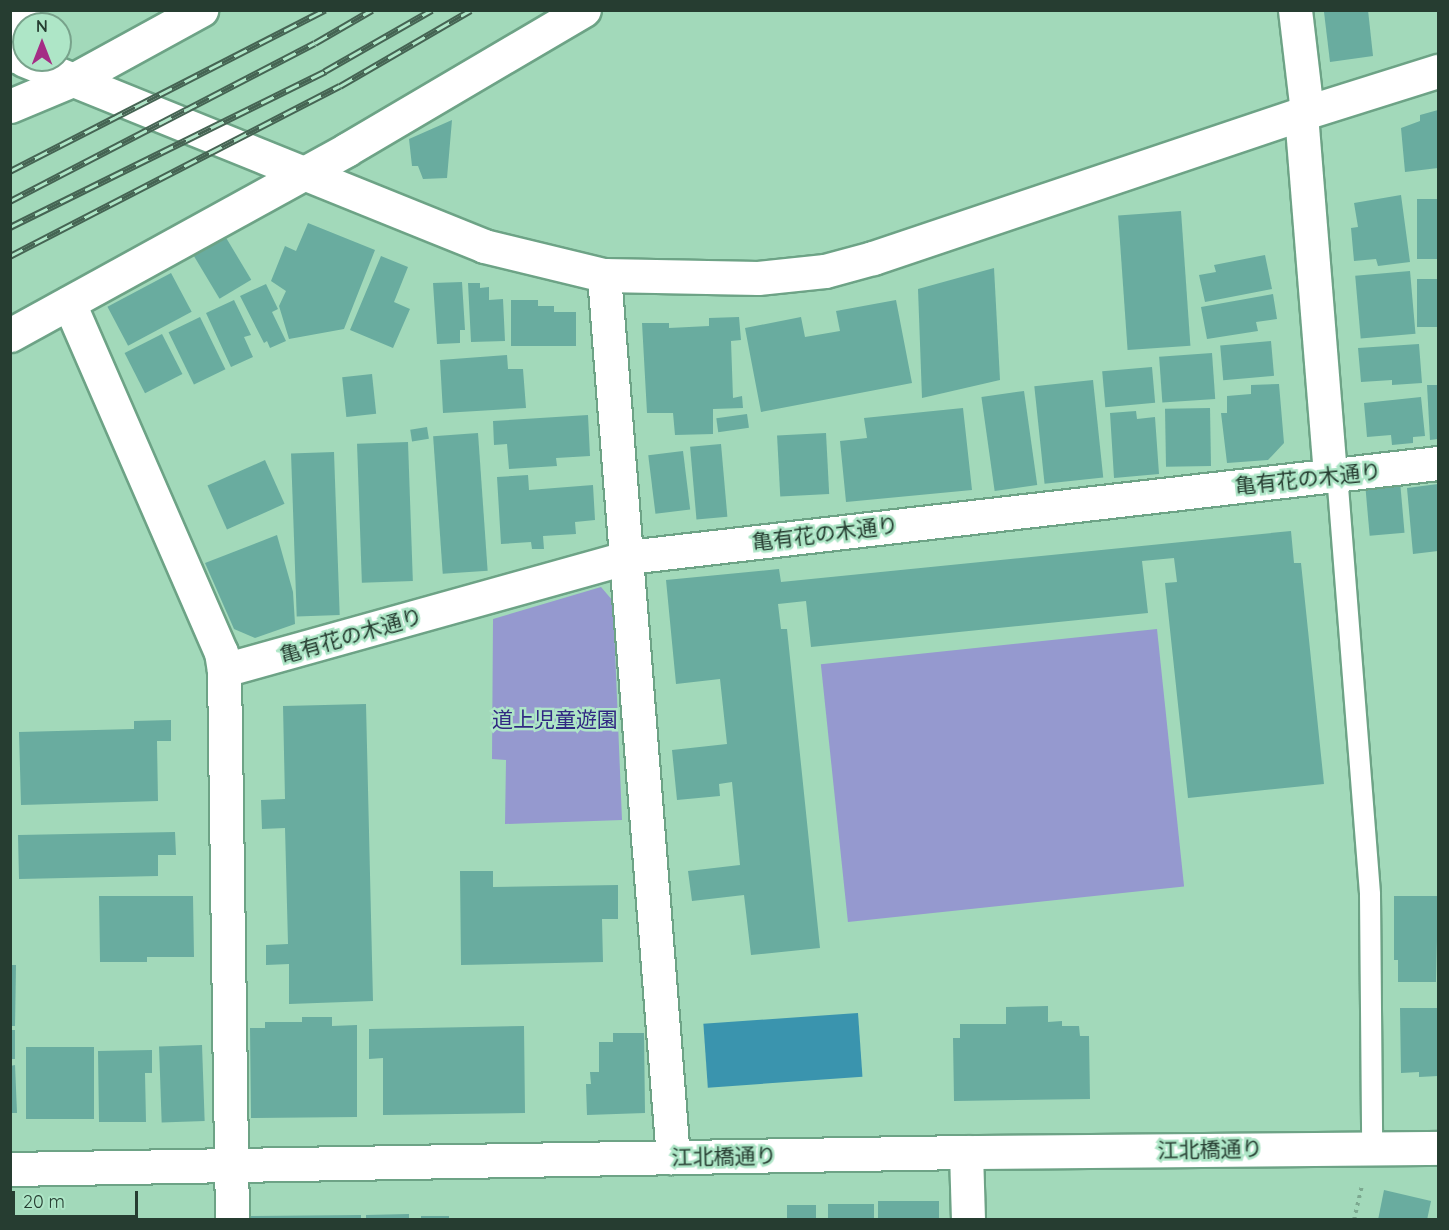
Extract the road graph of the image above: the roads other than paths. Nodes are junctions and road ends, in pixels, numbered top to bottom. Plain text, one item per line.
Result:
1 (201, 10) edge
2 (584, 10) edge
3 (1295, 10) edge
4 (1438, 71) edge
5 (56, 72) edge
6 (75, 79) junction
7 (10, 106) edge
8 (1304, 113) junction
9 (304, 174) junction
10 (604, 275) junction
11 (69, 303) junction
12 (10, 335) edge
13 (1438, 463) edge
14 (1333, 475) junction
15 (628, 557) junction
16 (224, 670) junction
17 (1372, 1147) junction
18 (1438, 1148) edge
19 (966, 1152) junction
20 (673, 1157) junction
21 (231, 1165) junction
22 (10, 1169) edge
23 (232, 1220) edge
24 (968, 1220) edge

1 - 6 street
2 - 9 street
3 - 8 street
4 - 8 street
5 - 6 street
6 - 7 street
6 - 9 street
8 - 10 street
8 - 14 street
9 - 10 street
9 - 11 street
10 - 15 street
11 - 12 street
11 - 16 street
13 - 14 street, 亀有花の木通り
14 - 15 street, 亀有花の木通り
14 - 17 lane
15 - 16 street, 亀有花の木通り
15 - 20 street
16 - 21 street
17 - 18 street, 江北橋通り
17 - 19 street, 江北橋通り
19 - 20 street, 江北橋通り
19 - 24 street
20 - 21 street, 江北橋通り
21 - 22 street, 江北橋通り
21 - 23 street

